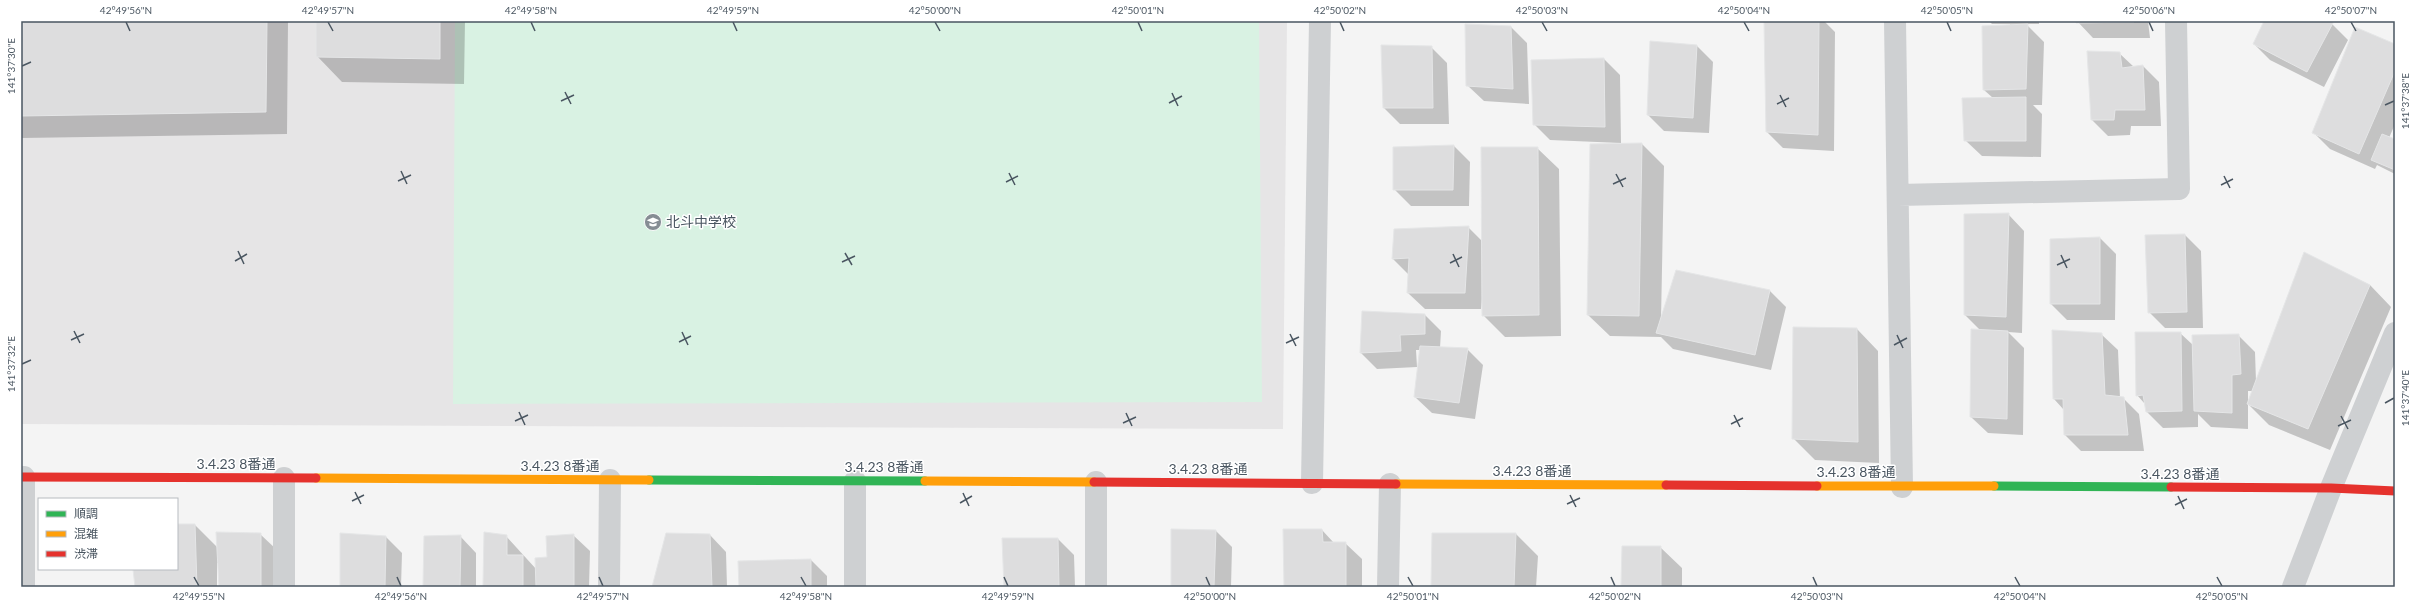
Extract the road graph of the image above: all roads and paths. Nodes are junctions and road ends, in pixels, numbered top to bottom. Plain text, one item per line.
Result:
1 (1320, 21) edge
2 (1895, 21) edge
3 (2176, 21) edge
4 (1898, 195) junction
5 (2395, 333) edge
6 (23, 477) edge
7 (284, 478) junction
8 (610, 480) junction
9 (855, 481) junction
10 (1096, 482) junction
11 (1312, 483) junction
12 (1390, 484) junction
13 (1902, 487) junction
14 (2331, 488) junction
15 (2395, 491) edge
16 (24, 587) edge
17 (284, 587) edge
18 (609, 587) edge
19 (855, 587) edge
20 (1096, 587) edge
21 (1388, 587) edge
22 (2293, 587) edge

1 - 11 street
2 - 4 street
3 - 4 street
4 - 13 street
5 - 14 street
6 - 7 street, 3.4.23 8番通
6 - 16 street
7 - 8 street, 3.4.23 8番通
7 - 17 street
8 - 9 street, 3.4.23 8番通
8 - 18 street
9 - 10 street, 3.4.23 8番通
9 - 19 street
10 - 11 street, 3.4.23 8番通
10 - 20 street
11 - 12 street, 3.4.23 8番通
12 - 13 street, 3.4.23 8番通
12 - 21 street
13 - 14 street, 3.4.23 8番通
14 - 15 street, 3.4.23 8番通
14 - 22 street

